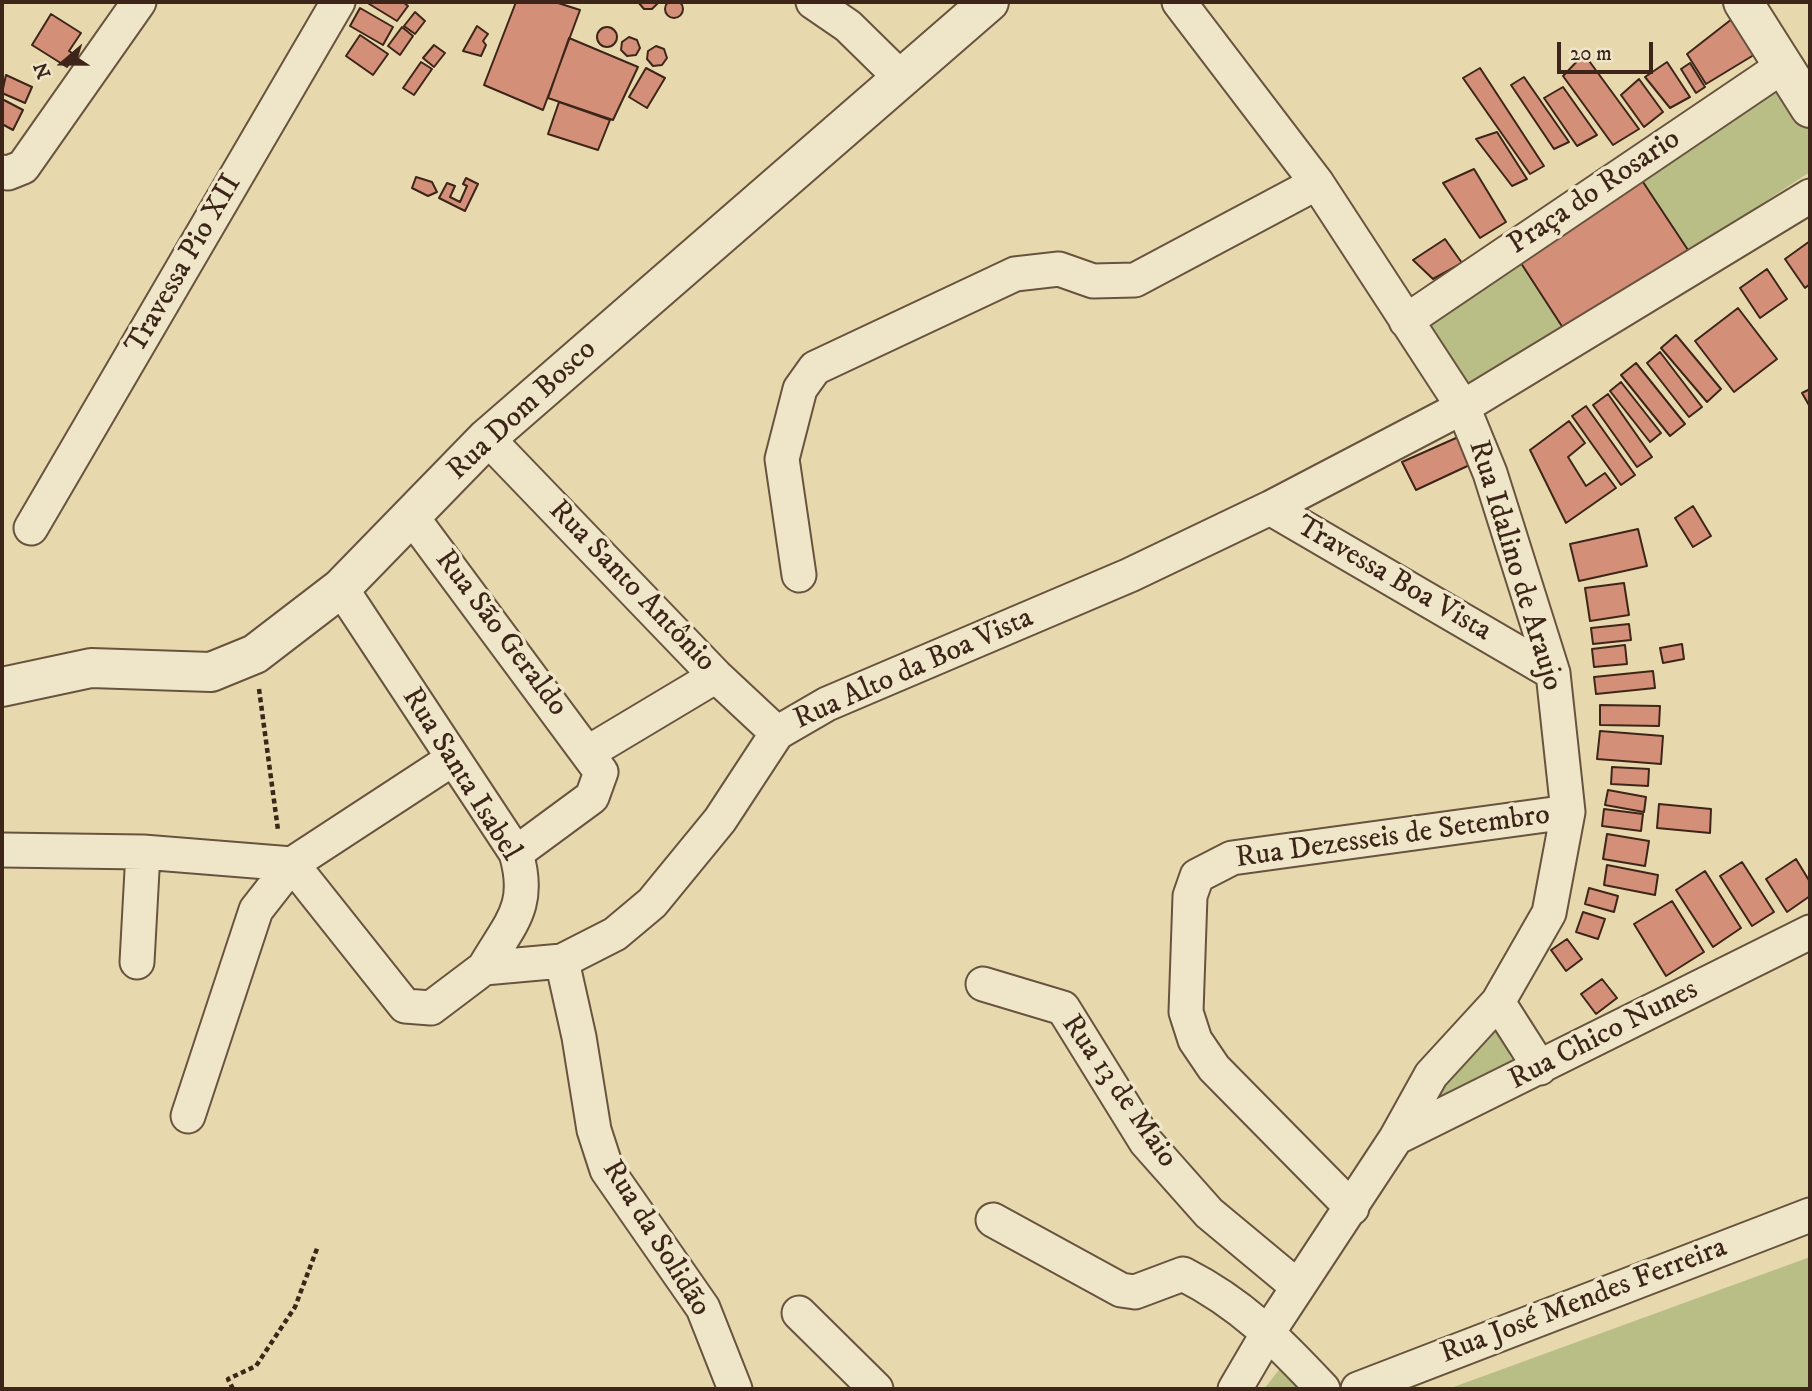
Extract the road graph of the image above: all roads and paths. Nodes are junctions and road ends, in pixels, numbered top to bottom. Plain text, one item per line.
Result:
1 (139, 2) edge
2 (338, 2) edge
3 (813, 2) edge
4 (989, 2) edge
5 (1179, 2) edge
6 (1743, 2) edge
7 (1783, 66) junction
8 (901, 78) junction
9 (1810, 108) edge
10 (5, 172) edge
11 (1317, 183) junction
12 (1810, 196) edge
13 (1406, 321) junction
14 (1463, 407) junction
15 (487, 438) junction
16 (1270, 508) junction
17 (412, 517) junction
18 (31, 528) dead end
19 (799, 575) dead end
20 (341, 588) junction
21 (255, 654) junction
22 (1553, 673) junction
23 (716, 676) junction
24 (2, 687) edge
25 (777, 733) junction
26 (589, 752) junction
27 (451, 760) junction
28 (1569, 812) junction
29 (143, 852) junction
30 (516, 853) junction
31 (2, 856) edge
32 (287, 862) junction
33 (1810, 932) edge
34 (562, 961) junction
35 (137, 962) dead end
36 (484, 968) junction
37 (983, 984) dead end
38 (1498, 1002) junction
39 (1540, 1068) junction
40 (188, 1116) dead end
41 (1396, 1138) junction
42 (1352, 1208) junction
43 (1810, 1215) edge
44 (993, 1220) dead end
45 (318, 1246) dead end
46 (1298, 1287) junction
47 (799, 1313) dead end
48 (1269, 1331) junction
49 (233, 1389) edge
50 (735, 1389) edge
51 (876, 1389) edge
52 (1235, 1389) edge
53 (1323, 1389) edge
54 (1357, 1389) edge

1 - 10 street
2 - 18 street, Travessa Pio XII
3 - 8 street
4 - 8 street, Rua Dom Bosco
5 - 11 street, Rua Idalino de Araujo
6 - 7 street
7 - 9 street
7 - 13 street, Praça do Rosario
8 - 15 street, Rua Dom Bosco
11 - 13 street, Rua Idalino de Araujo
11 - 19 street
12 - 14 street
13 - 14 street, Rua Idalino de Araujo
14 - 16 street, Rua Alto da Boa Vista
14 - 22 street, Rua Idalino de Araujo
15 - 17 street, Rua Dom Bosco
15 - 23 street, Rua Santo Antônio
16 - 22 street, Travessa Boa Vista
16 - 25 street, Rua Alto da Boa Vista
17 - 20 street, Rua Dom Bosco
17 - 26 street, Rua São Geraldo
20 - 21 street, Rua Dom Bosco
20 - 27 street, Rua Santa Isabel
21 - 24 street, Rua Dom Bosco
21 - 32 path
22 - 28 street, Rua Idalino de Araujo
23 - 25 street, Rua Santo Antônio
23 - 26 street
25 - 34 street, Rua Alto da Boa Vista
26 - 30 street, Rua São Geraldo
27 - 30 street, Rua Santa Isabel
27 - 32 street
28 - 38 street, Rua Idalino de Araujo
28 - 42 street, Rua Dezesseis de Setembro
29 - 31 street
29 - 32 street
29 - 35 street
30 - 36 street, Rua Santa Isabel
32 - 36 street
32 - 40 street
33 - 39 street, Rua Chico Nunes
34 - 36 street, Rua Alto da Boa Vista
34 - 50 street, Rua da Solidão
37 - 46 street, Rua 13 de Maio
38 - 39 street
38 - 41 street, Rua Idalino de Araujo
39 - 41 street, Rua Chico Nunes
41 - 42 street, Rua Idalino de Araujo
42 - 46 street, Rua Idalino de Araujo
43 - 54 street, Rua José Mendes Ferreira
44 - 48 street
45 - 49 path
46 - 48 street, Rua Idalino de Araujo
47 - 51 street
48 - 52 street, Rua Idalino de Araujo
48 - 53 street

